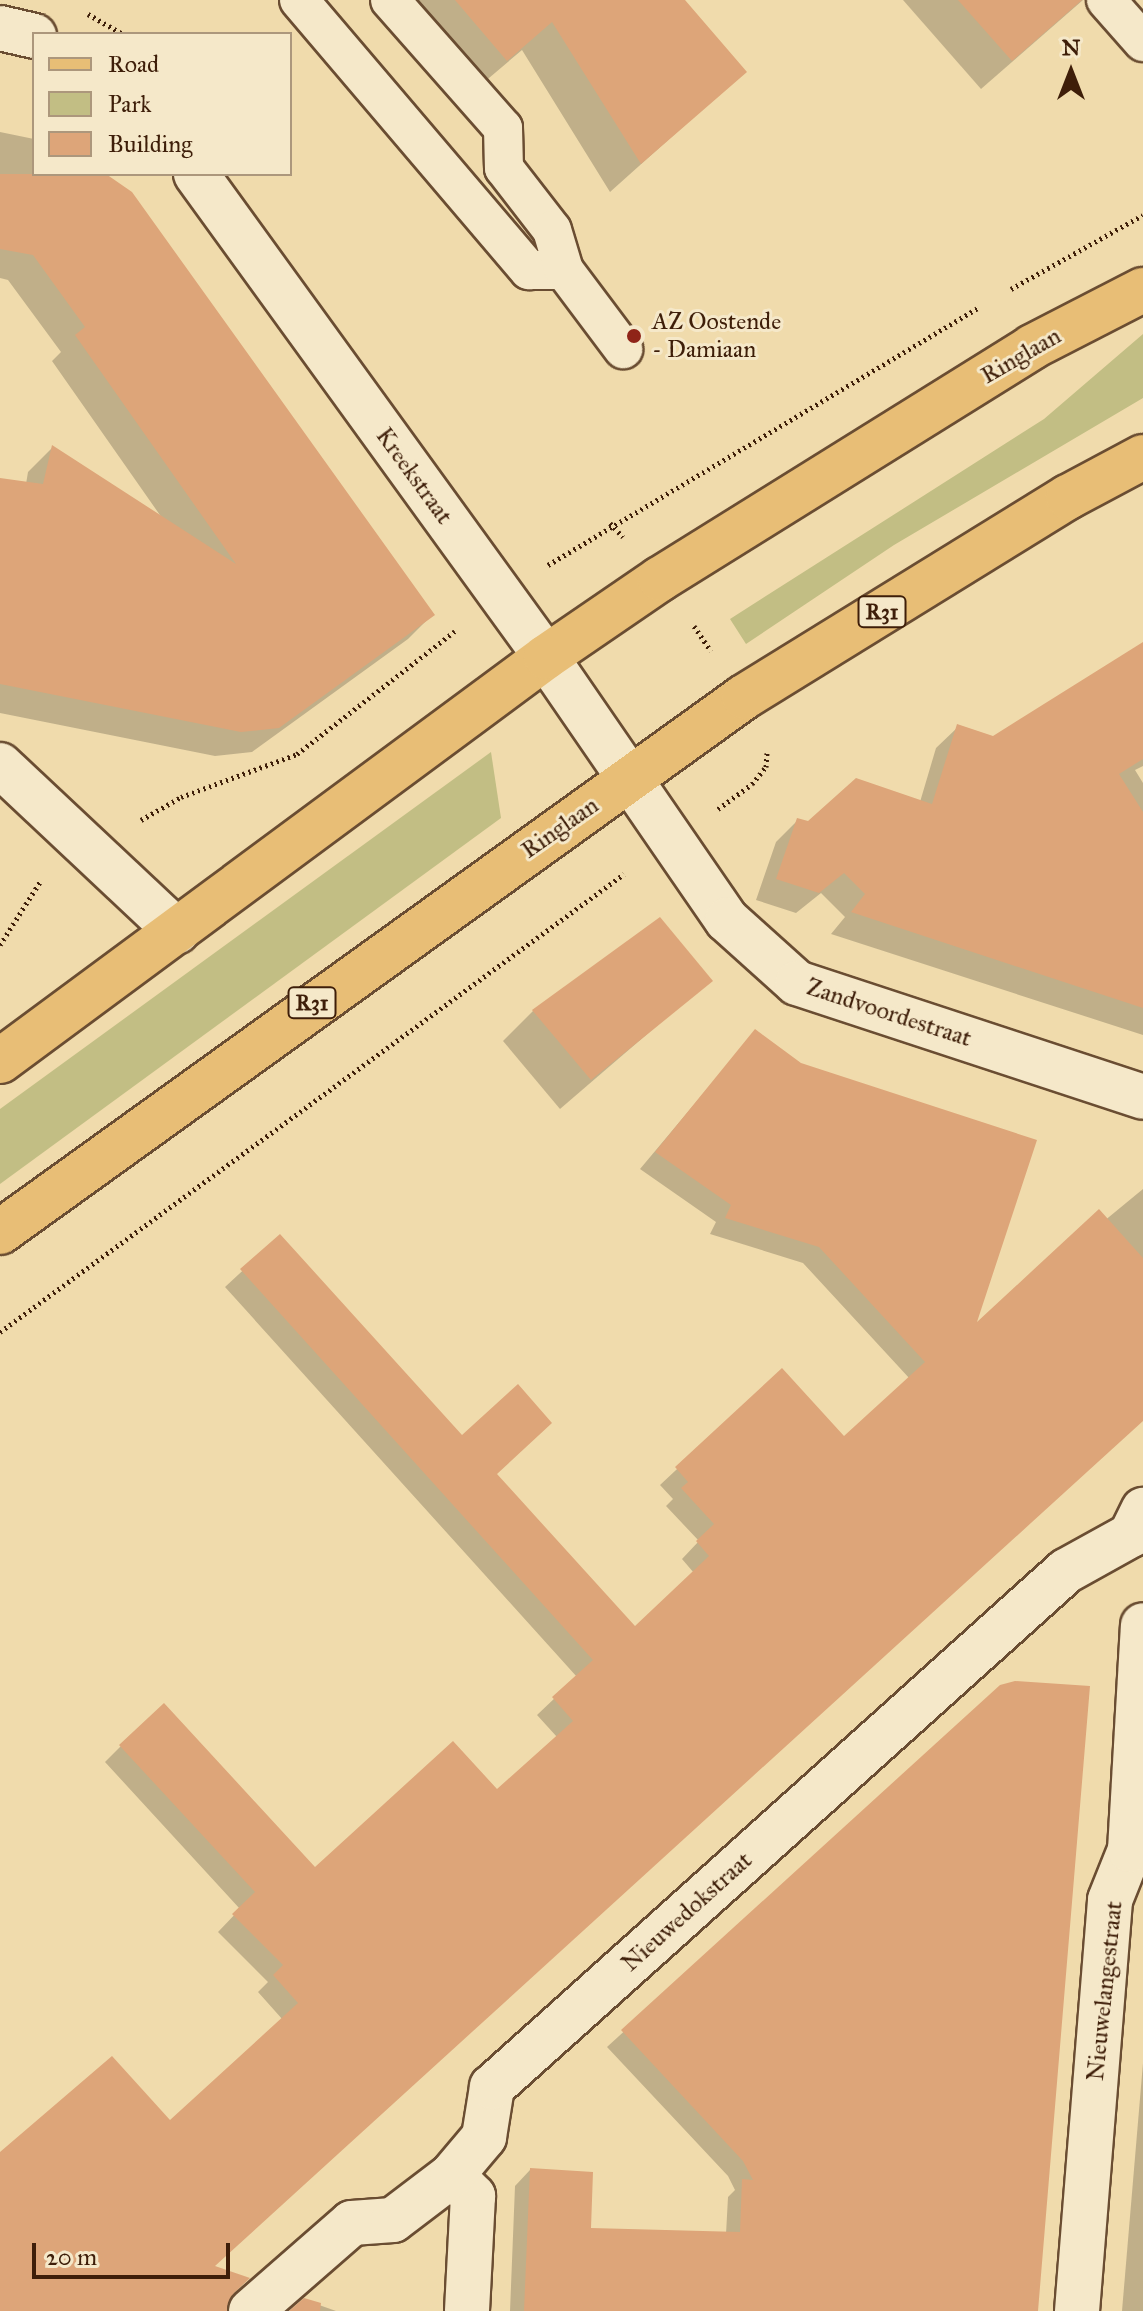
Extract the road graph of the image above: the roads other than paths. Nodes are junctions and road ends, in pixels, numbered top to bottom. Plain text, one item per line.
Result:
1 (299, 0) edge
2 (390, 0) edge
3 (1106, 0) edge
4 (0, 28) edge
5 (32, 36) edge
6 (1143, 42) edge
7 (504, 168) junction
8 (197, 176) edge
9 (461, 194) junction
10 (564, 270) junction
11 (1143, 290) edge
12 (623, 349) dead end
13 (1143, 457) edge
14 (546, 657) junction
15 (0, 765) edge
16 (628, 780) junction
17 (177, 931) junction
18 (0, 1061) edge
19 (1143, 1097) edge
20 (0, 1232) edge
21 (1139, 1535) edge
22 (1143, 1625) edge
23 (452, 2175) junction
24 (251, 2311) edge
25 (467, 2311) edge
26 (1077, 2311) edge

1 - 9 lane
2 - 7 lane
3 - 6 lane
4 - 5 street
7 - 9 lane
7 - 10 lane
8 - 14 street, Kreekstraat
9 - 10 lane
10 - 12 lane
11 - 14 main road, Ringlaan
13 - 16 main road, Ringlaan / R31
14 - 16 street, Kreekstraat
14 - 17 main road, Ringlaan
15 - 17 street
16 - 19 street, Zandvoordestraat
16 - 20 main road, Ringlaan / R31
17 - 18 main road, Ringlaan
21 - 23 street, Nieuwedokstraat
22 - 26 street, Nieuwelangestraat
23 - 24 street, Nieuwedokstraat
23 - 25 street

